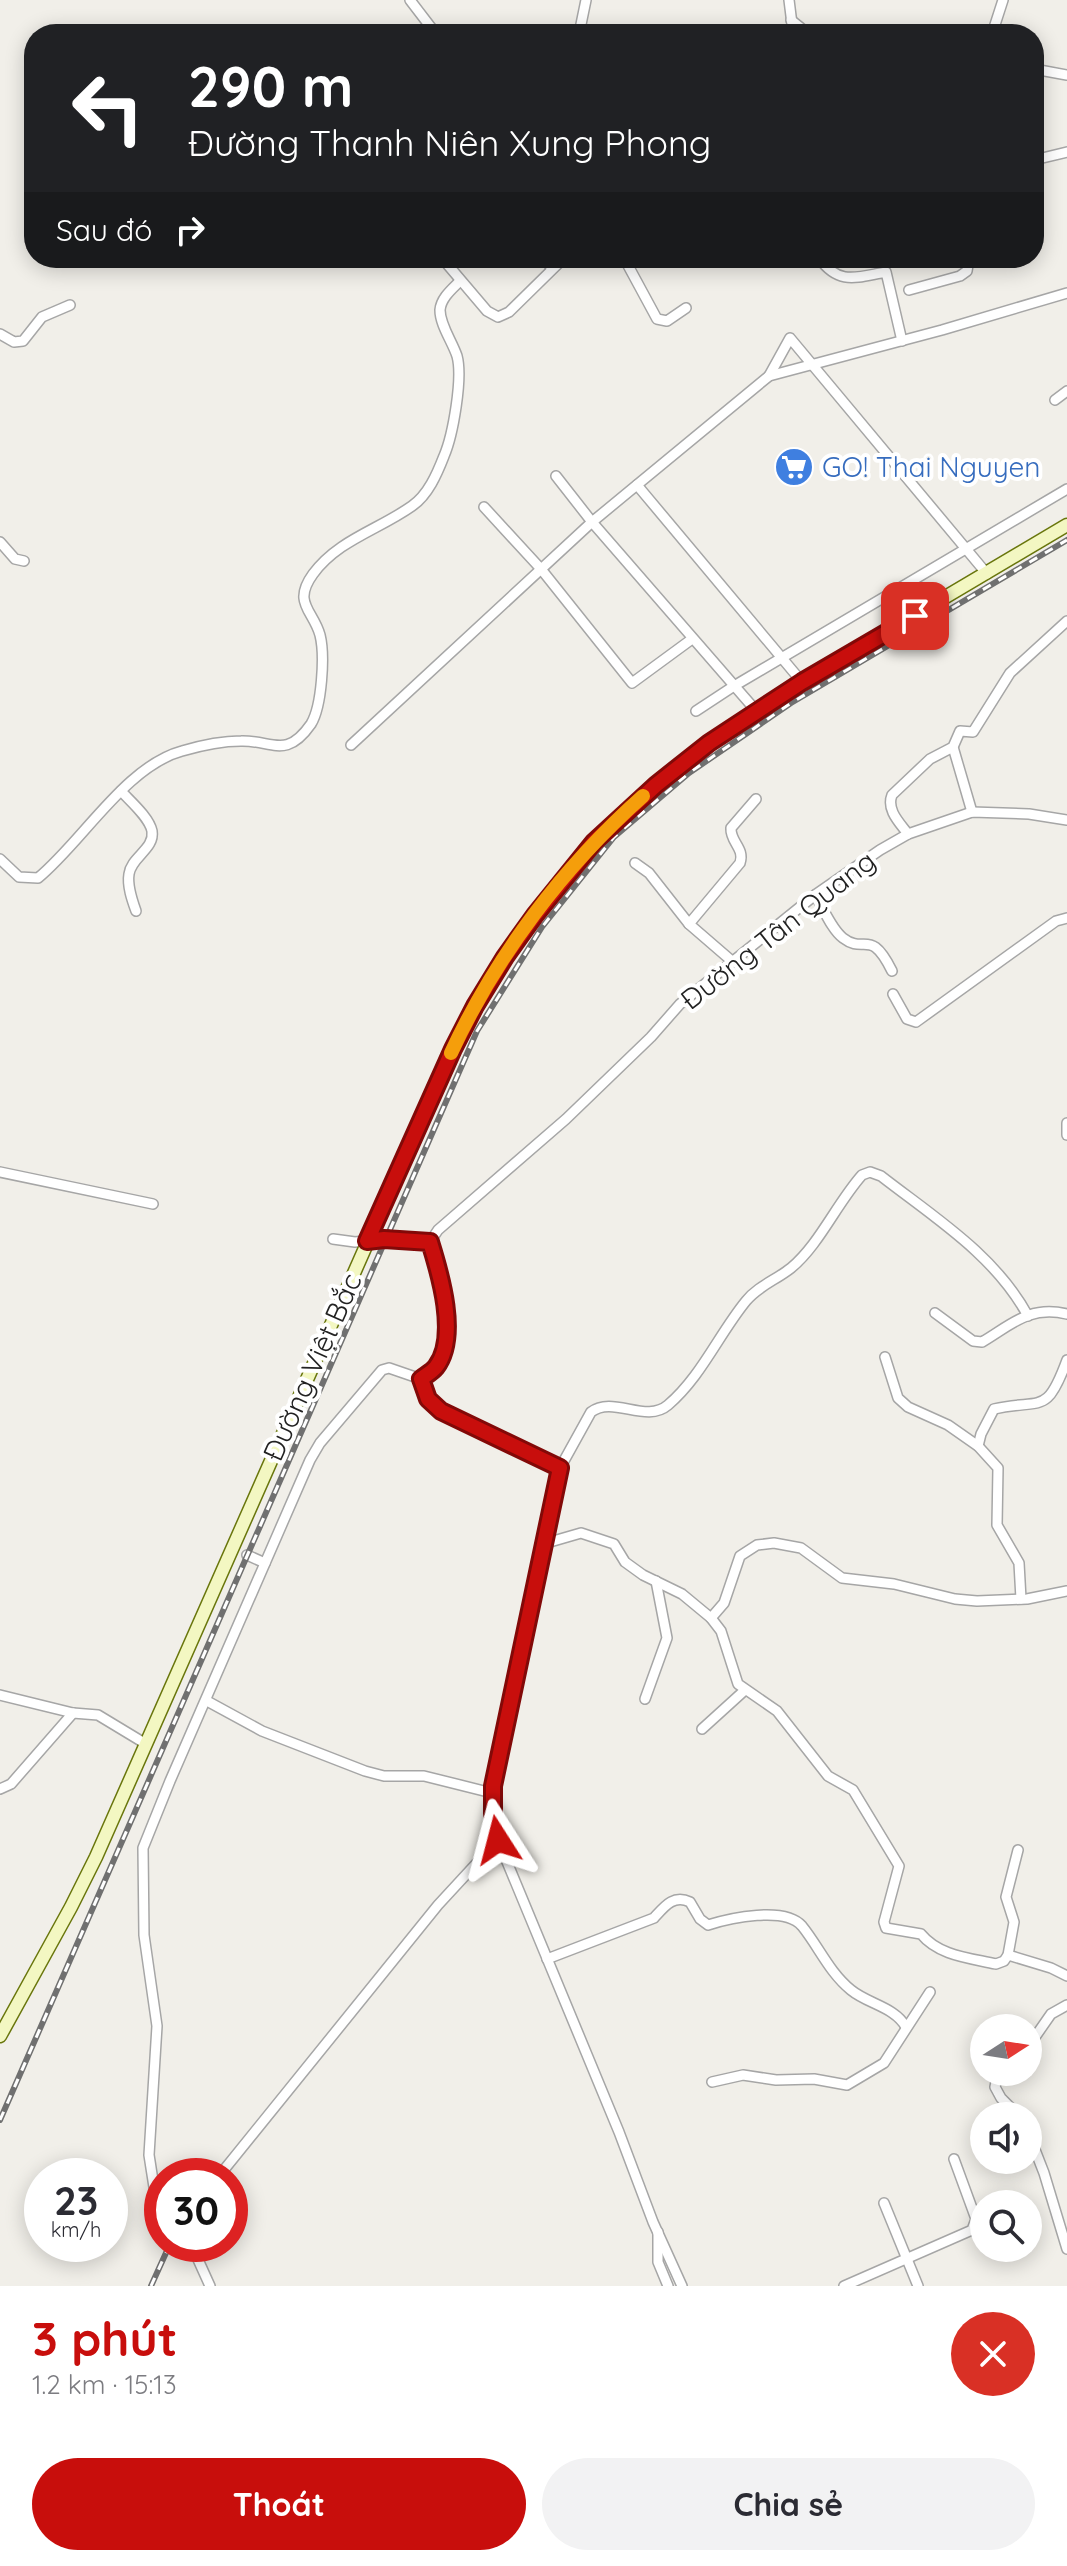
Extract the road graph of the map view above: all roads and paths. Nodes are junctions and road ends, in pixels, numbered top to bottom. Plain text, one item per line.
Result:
1 (410, 0) edge
2 (586, 0) edge
3 (789, 0) edge
4 (1003, 0) edge
5 (791, 20) junction
6 (428, 24) edge
7 (581, 24) edge
8 (791, 24) edge
9 (796, 24) edge
10 (995, 24) edge
11 (1044, 71) edge
12 (1067, 75) edge
13 (1067, 152) edge
14 (1044, 158) edge
15 (450, 268) edge
16 (552, 268) edge
17 (629, 268) edge
18 (826, 268) edge
19 (967, 268) edge
20 (460, 281) junction
21 (909, 290) dead end
22 (1067, 293) edge
23 (70, 305) dead end
24 (686, 308) dead end
25 (0, 334) edge
26 (902, 341) junction
27 (813, 363) junction
28 (769, 376) junction
29 (1067, 391) edge
30 (1055, 400) dead end
31 (556, 476) dead end
32 (637, 485) junction
33 (1067, 489) edge
34 (484, 507) dead end
35 (592, 522) junction
36 (1067, 525) edge
37 (0, 542) edge
38 (967, 549) junction
39 (24, 561) dead end
40 (541, 569) junction
41 (987, 574) junction
42 (1067, 621) edge
43 (692, 639) junction
44 (782, 658) junction
45 (802, 682) junction
46 (734, 686) junction
47 (696, 711) dead end
48 (758, 713) junction
49 (351, 745) dead end
50 (953, 747) junction
51 (121, 791) junction
52 (756, 799) dead end
53 (972, 812) junction
54 (1067, 820) edge
55 (908, 834) junction
56 (0, 859) edge
57 (635, 863) dead end
58 (815, 895) junction
59 (136, 911) dead end
60 (1067, 918) edge
61 (689, 924) junction
62 (733, 962) junction
63 (892, 971) dead end
64 (893, 994) dead end
65 (1067, 1123) edge
66 (1067, 1135) edge
67 (0, 1172) edge
68 (153, 1204) dead end
69 (333, 1239) dead end
70 (367, 1241) junction
71 (430, 1242) junction
72 (935, 1313) dead end
73 (1067, 1314) edge
74 (1028, 1316) junction
75 (885, 1357) dead end
76 (1067, 1360) edge
77 (421, 1379) junction
78 (978, 1446) junction
79 (560, 1468) junction
80 (543, 1544) junction
81 (247, 1555) dead end
82 (265, 1563) junction
83 (656, 1581) junction
84 (1067, 1591) edge
85 (1021, 1599) junction
86 (711, 1618) junction
87 (745, 1690) junction
88 (0, 1695) edge
89 (645, 1699) dead end
90 (207, 1701) junction
91 (73, 1713) junction
92 (702, 1729) dead end
93 (146, 1744) junction
94 (0, 1789) edge
95 (492, 1793) junction
96 (498, 1840) junction
97 (1018, 1850) dead end
98 (1008, 1955) junction
99 (547, 1959) junction
100 (1067, 1976) edge
101 (930, 1992) dead end
102 (1067, 2005) edge
103 (906, 2027) junction
104 (1042, 2027) edge
105 (0, 2036) edge
106 (712, 2082) dead end
107 (149, 2158) edge
108 (234, 2158) edge
109 (954, 2159) dead end
110 (1042, 2168) edge
111 (884, 2203) dead end
112 (1063, 2221) edge
113 (658, 2232) junction
114 (1067, 2249) edge
115 (907, 2258) junction
116 (199, 2262) edge
117 (209, 2286) edge
118 (668, 2286) edge
119 (682, 2286) edge
120 (844, 2286) edge
121 (918, 2286) edge

1 - 6 street
2 - 7 street
3 - 5 street
4 - 10 street
5 - 8 street
5 - 9 street
11 - 12 street
13 - 14 street
15 - 20 street
16 - 20 street
17 - 24 street
18 - 26 street
19 - 21 street
20 - 51 street
22 - 26 street
23 - 25 street
26 - 27 street
27 - 28 street
27 - 28 street
27 - 38 street
28 - 32 street
29 - 30 street
31 - 35 street
32 - 35 street
32 - 44 street
33 - 38 street
34 - 40 street
35 - 40 street
35 - 43 street
36 - 41 main road, Đường Việt Bắc
37 - 39 street
38 - 41 street
38 - 44 street
40 - 43 street
40 - 49 street
41 - 45 main road, Đường Việt Bắc
42 - 50 street
43 - 46 street
44 - 45 street
44 - 46 street
45 - 48 main road, Đường Việt Bắc
46 - 47 street
46 - 48 street
48 - 70 main road, Đường Việt Bắc
50 - 53 street
50 - 55 street
51 - 56 street
51 - 59 street
52 - 61 street
53 - 54 street, Đường Tân Quang
53 - 55 street, Đường Tân Quang
55 - 58 street, Đường Tân Quang
57 - 61 street
58 - 62 street, Đường Tân Quang
58 - 63 street
60 - 64 street
61 - 62 street
62 - 71 street, Đường Tân Quang
65 - 66 street
67 - 68 street
69 - 70 street
70 - 71 street
70 - 93 main road, Đường Việt Bắc
71 - 77 street
72 - 74 street
73 - 74 street
74 - 79 street
75 - 78 street
76 - 78 street
77 - 79 street
77 - 82 street
78 - 85 street
79 - 80 street
80 - 83 street
80 - 95 street
81 - 82 street
82 - 90 street
83 - 86 street
83 - 89 street
84 - 85 street
85 - 86 street
86 - 87 street
87 - 92 street
87 - 98 street
88 - 91 street
90 - 95 street
90 - 107 street
91 - 93 street
91 - 94 street
93 - 105 main road, Đường Việt Bắc
95 - 96 street
96 - 99 street
96 - 108 street
97 - 98 street
98 - 100 street
99 - 103 street
99 - 113 street
101 - 103 street
102 - 104 street
103 - 106 street
109 - 115 street
110 - 112 street
111 - 115 street
112 - 114 street
113 - 118 street
113 - 119 street
115 - 120 street
115 - 121 street
116 - 117 street

